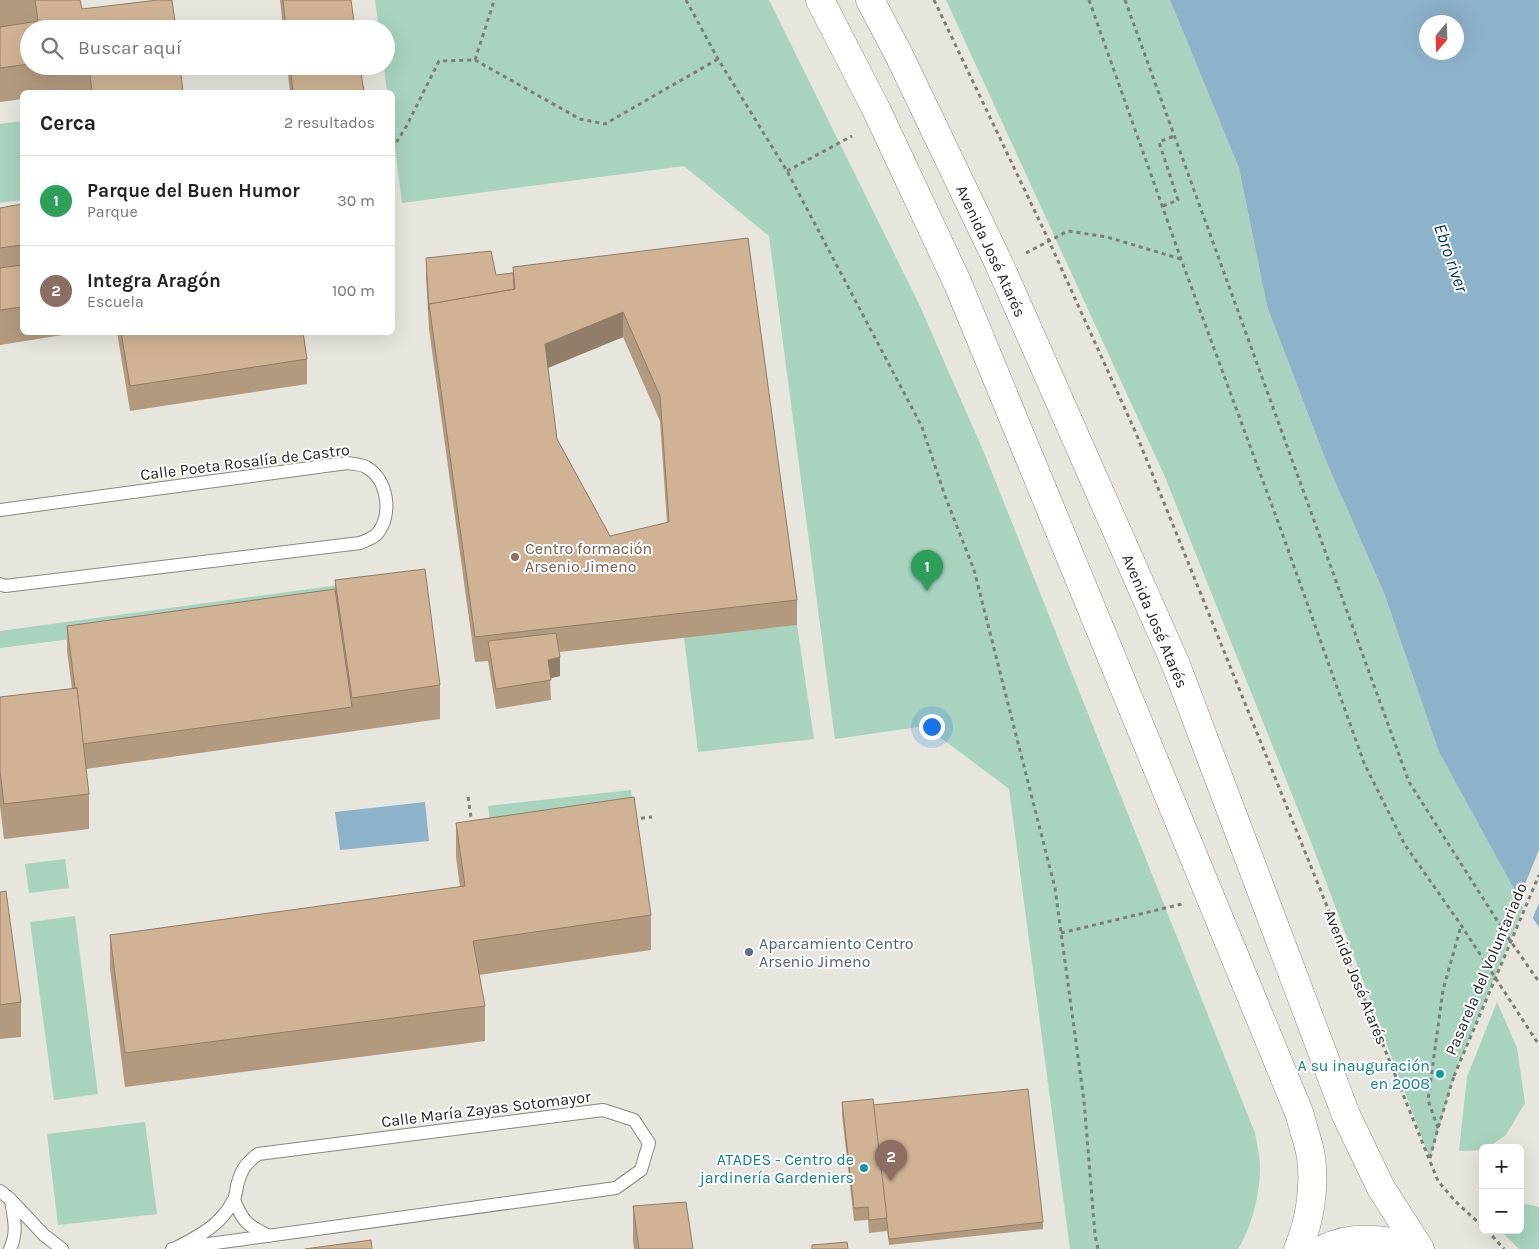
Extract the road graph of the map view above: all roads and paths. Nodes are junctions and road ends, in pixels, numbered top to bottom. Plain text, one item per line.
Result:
1 (493, 0) edge
2 (686, 0) edge
3 (820, 0) edge
4 (870, 0) edge
5 (934, 0) edge
6 (1088, 0) edge
7 (1125, 0) edge
8 (718, 59) junction
9 (475, 60) junction
10 (852, 136) dead end
11 (1174, 136) junction
12 (395, 144) edge
13 (787, 172) junction
14 (1163, 206) junction
15 (1049, 241) junction
16 (1181, 259) junction
17 (1000, 266) junction
18 (0, 510) edge
19 (0, 584) edge
20 (468, 797) dead end
21 (652, 817) dead end
22 (632, 819) edge
23 (473, 830) edge
24 (1539, 875) edge
25 (1182, 904) dead end
26 (1461, 925) junction
27 (1061, 933) junction
28 (1539, 982) edge
29 (1539, 1045) edge
30 (1438, 1128) junction
31 (1430, 1159) junction
32 (5, 1195) edge
33 (234, 1200) junction
34 (1479, 1222) edge
35 (1491, 1234) edge
36 (269, 1236) junction
37 (176, 1248) edge
38 (10, 1249) edge
39 (62, 1249) edge
40 (172, 1249) edge
41 (1098, 1249) edge
42 (1298, 1249) edge
43 (1324, 1249) edge
44 (1419, 1249) edge
45 (1504, 1249) edge

1 - 9 path
2 - 8 path
3 - 42 main road
4 - 17 main road, Avenida José Atarés
5 - 15 path, Avenida José Atarés
6 - 14 path
7 - 11 path
8 - 9 path
8 - 13 path
9 - 12 path
10 - 13 path
11 - 14 path
11 - 28 path
13 - 27 path
14 - 16 path
15 - 16 path
15 - 17 path
15 - 31 path, Avenida José Atarés
16 - 26 path
17 - 44 main road, Avenida José Atarés
18 - 19 lane, Calle Poeta Rosalía de Castro
20 - 23 path
21 - 22 path
24 - 30 path, Pasarela del Voluntariado, bridge
25 - 27 path
26 - 29 path
26 - 30 path
27 - 41 path
30 - 31 path, Pasarela del Voluntariado
31 - 34 path, Avenida José Atarés
32 - 38 lane
32 - 39 lane
33 - 36 lane
33 - 36 lane, Calle María Zayas Sotomayor
33 - 37 lane, Calle María Zayas Sotomayor
35 - 45 path
36 - 37 lane, Calle María Zayas Sotomayor
37 - 40 lane, Calle María Zayas Sotomayor
43 - 44 main road

